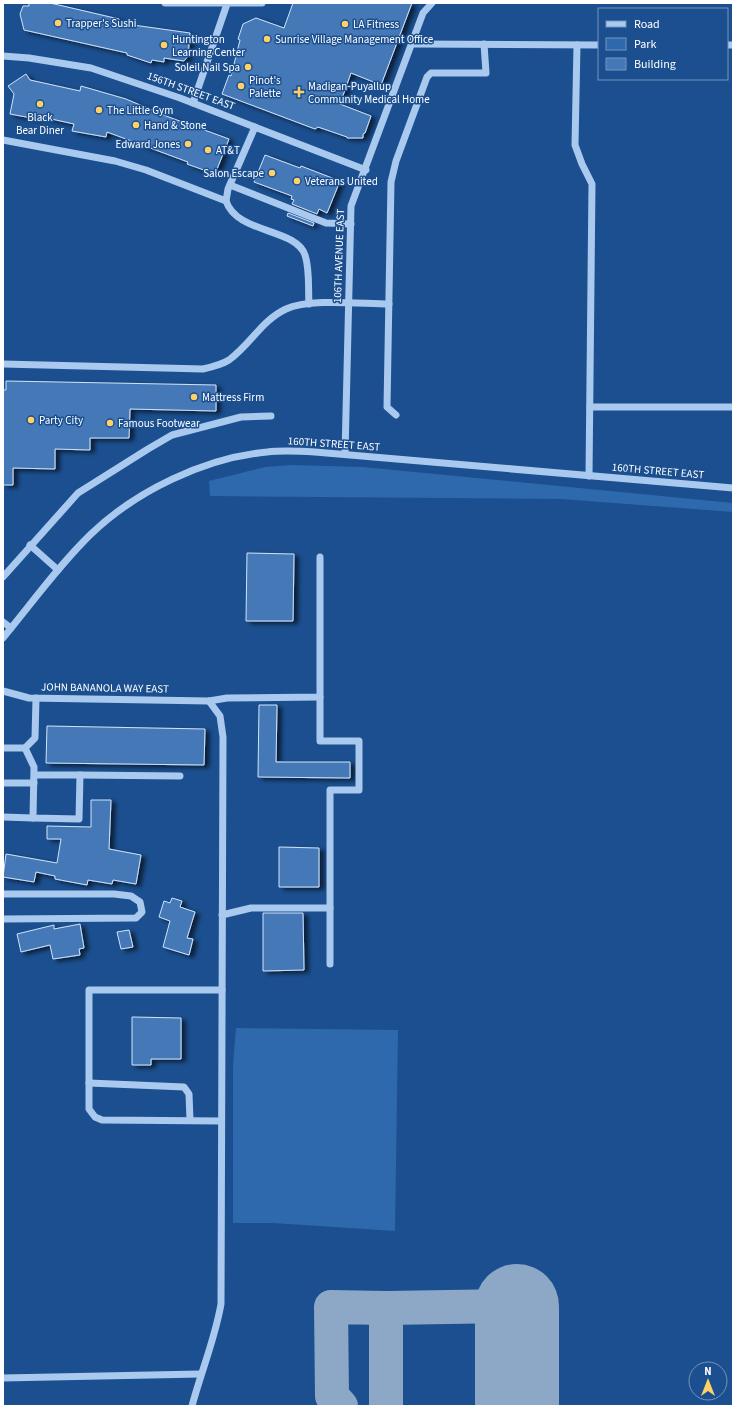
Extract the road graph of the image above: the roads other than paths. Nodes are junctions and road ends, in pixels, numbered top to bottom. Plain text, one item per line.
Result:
1 (165, 3) edge
2 (262, 3) edge
3 (432, 3) edge
4 (227, 4) junction
5 (412, 44) junction
6 (484, 44) junction
7 (577, 44) junction
8 (598, 45) edge
9 (3, 56) edge
10 (193, 103) junction
11 (255, 127) junction
12 (3, 140) edge
13 (366, 170) junction
14 (230, 185) junction
15 (226, 201) junction
16 (351, 224) junction
17 (309, 304) junction
18 (349, 304) junction
19 (389, 304) junction
20 (3, 364) edge
21 (590, 407) junction
22 (733, 407) edge
23 (396, 415) dead end
24 (271, 416) dead end
25 (345, 454) junction
26 (589, 476) junction
27 (733, 488) edge
28 (30, 545) junction
29 (320, 557) dead end
30 (58, 570) junction
31 (3, 577) edge
32 (3, 622) edge
33 (11, 628) junction
34 (3, 638) edge
35 (3, 691) edge
36 (320, 697) junction
37 (36, 698) junction
38 (209, 701) junction
39 (3, 748) edge
40 (25, 748) junction
41 (34, 775) junction
42 (80, 775) junction
43 (180, 776) dead end
44 (3, 783) edge
45 (34, 783) junction
46 (3, 817) edge
47 (33, 818) junction
48 (3, 894) edge
49 (330, 908) junction
50 (222, 914) junction
51 (3, 920) edge
52 (330, 964) dead end
53 (222, 990) junction
54 (89, 1083) junction
55 (190, 1120) junction
56 (221, 1121) junction
57 (200, 1374) junction
58 (3, 1378) edge
59 (192, 1406) edge

1 - 4 street
2 - 4 street
3 - 5 street, 106TH AVENUE EAST
4 - 10 street
5 - 6 street
5 - 13 street, 106TH AVENUE EAST
6 - 7 street
6 - 19 street
7 - 8 street
7 - 21 street
9 - 10 street, 156TH STREET EAST
10 - 11 street, 156TH STREET EAST
11 - 13 street, 156TH STREET EAST
11 - 14 street
12 - 15 street
13 - 16 street, 106TH AVENUE EAST
14 - 15 street
14 - 16 street
15 - 17 street
16 - 18 street, 106TH AVENUE EAST
17 - 18 street
17 - 20 street
18 - 19 street
18 - 25 street, 106TH AVENUE EAST
19 - 23 street
21 - 22 street
21 - 26 street
24 - 28 street
25 - 26 street, 160TH STREET EAST
25 - 30 street, 160TH STREET EAST
26 - 27 street, 160TH STREET EAST
28 - 30 street
28 - 31 street
29 - 36 street
30 - 33 street, 160TH STREET EAST
32 - 33 street
33 - 34 street, 160TH STREET EAST
35 - 37 street, JOHN BANANOLA WAY EAST
36 - 38 street, JOHN BANANOLA WAY EAST
36 - 49 street
37 - 38 street, JOHN BANANOLA WAY EAST
37 - 40 street
38 - 50 street
39 - 40 street
40 - 41 street
41 - 42 street
41 - 45 street
42 - 43 street
42 - 47 street
44 - 45 street
45 - 47 street
46 - 47 street
48 - 51 street
49 - 50 street
49 - 52 street
50 - 53 street
53 - 54 street
53 - 56 street
54 - 55 street
54 - 55 street
55 - 56 street
56 - 57 street
57 - 58 street
57 - 59 street

